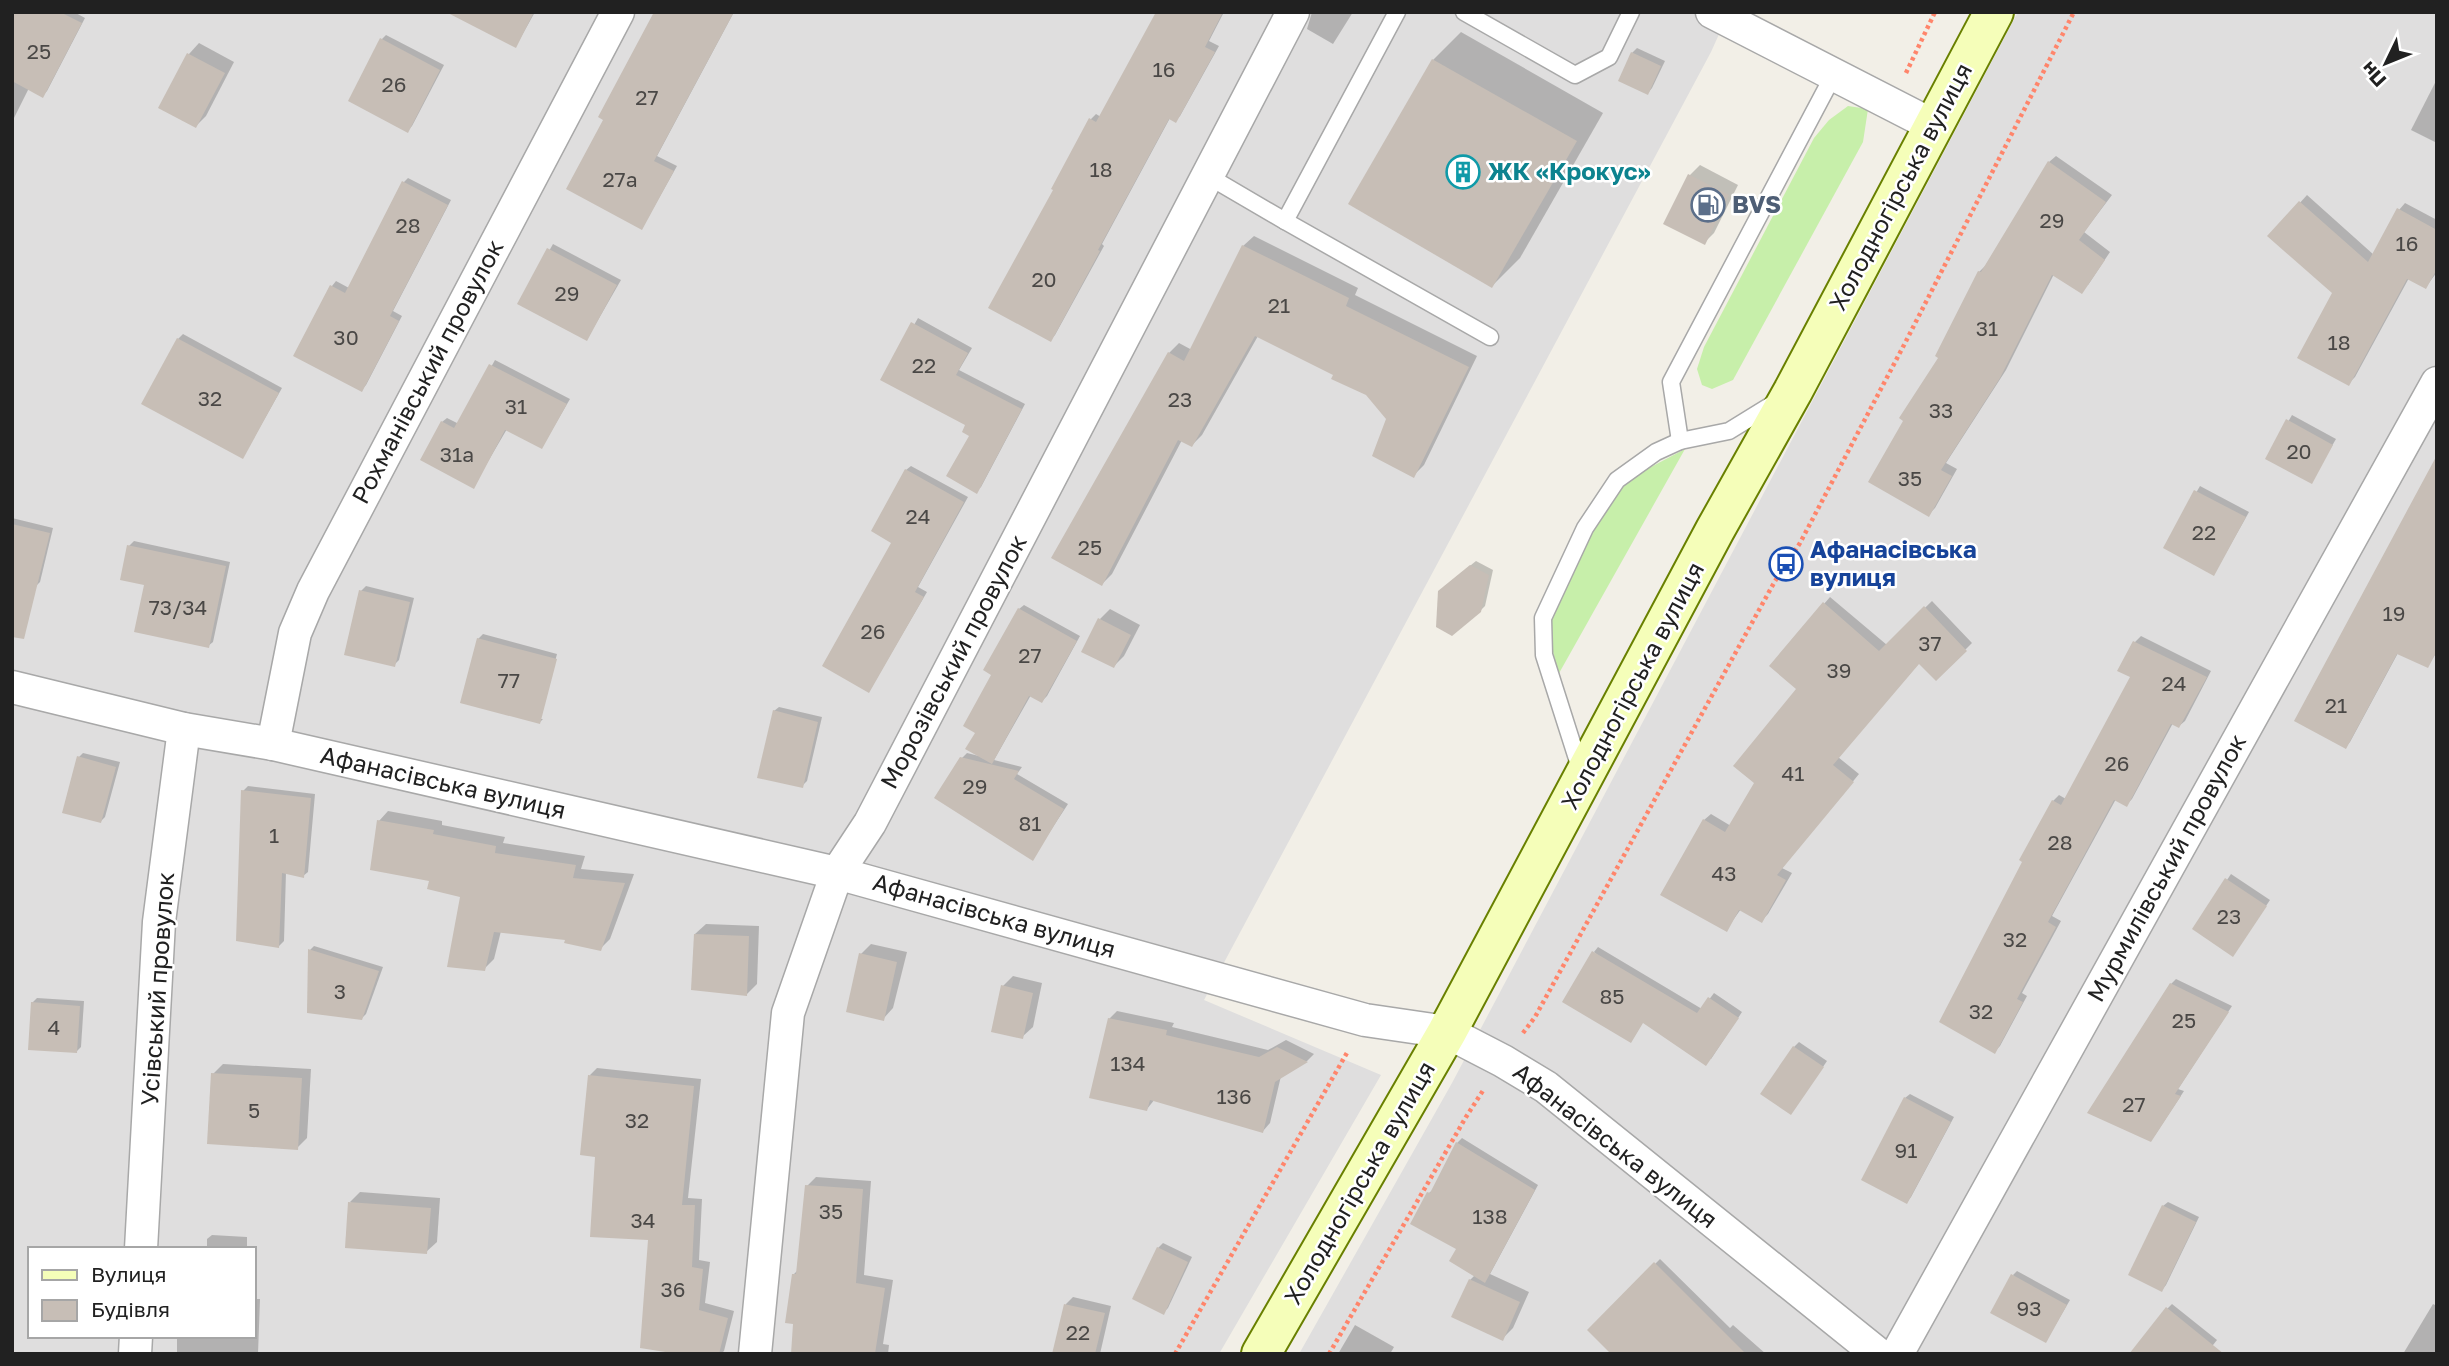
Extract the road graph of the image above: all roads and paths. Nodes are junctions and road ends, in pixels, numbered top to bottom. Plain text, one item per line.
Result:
1 (618, 12) edge
2 (1293, 12) edge
3 (1397, 12) edge
4 (1464, 12) edge
5 (1631, 12) edge
6 (1712, 12) edge
7 (1935, 12) edge
8 (1994, 12) edge
9 (2074, 12) edge
10 (1833, 76) junction
11 (1890, 105) junction
12 (1934, 126) junction
13 (1208, 176) junction
14 (1285, 221) junction
15 (1490, 337) dead end
16 (2437, 383) edge
17 (1793, 391) junction
18 (1680, 441) junction
19 (12, 687) edge
20 (184, 729) junction
21 (273, 744) junction
22 (1583, 779) junction
23 (837, 873) junction
24 (1365, 1020) junction
25 (1447, 1032) junction
26 (1503, 1061) junction
27 (141, 1247) edge
28 (755, 1354) edge
29 (1175, 1354) edge
30 (1261, 1354) edge
31 (1329, 1354) edge
32 (1878, 1354) edge
33 (1897, 1354) edge

1 - 21 street, Рохманівський провулок
2 - 13 street, Морозівський провулок
3 - 14 lane
4 - 5 lane
6 - 10 street
7 - 11 path
8 - 12 main road, Холодногірська вулиця
9 - 26 path
10 - 11 street
10 - 18 lane
11 - 12 street
12 - 17 main road, Холодногірська вулиця
13 - 14 lane
13 - 23 street, Морозівський провулок
14 - 15 lane
16 - 33 street, Мурмилівський провулок
17 - 18 lane
17 - 22 main road, Холодногірська вулиця
18 - 22 lane
19 - 20 street, Афанасівська вулиця
20 - 21 street, Афанасівська вулиця
20 - 27 street, Усівський провулок
21 - 23 street, Афанасівська вулиця
22 - 25 main road, Холодногірська вулиця
23 - 24 street, Афанасівська вулиця
23 - 28 street, Морозівський провулок
24 - 25 street, Афанасівська вулиця
24 - 29 path
25 - 26 street, Афанасівська вулиця
25 - 30 main road, Холодногірська вулиця
26 - 31 path
26 - 32 street, Афанасівська вулиця

